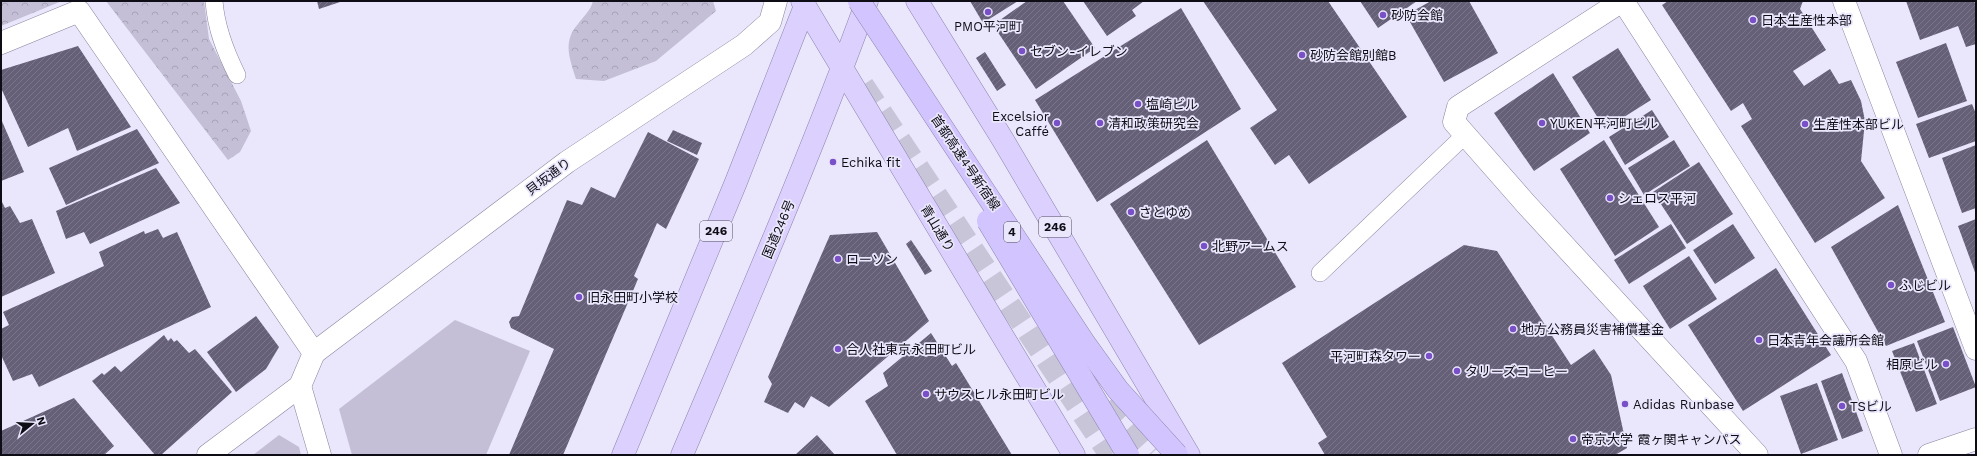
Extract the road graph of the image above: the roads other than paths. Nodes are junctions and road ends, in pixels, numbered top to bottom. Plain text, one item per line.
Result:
1 (214, 1) edge
2 (776, 1) edge
3 (858, 1) edge
4 (867, 1) edge
5 (917, 1) edge
6 (1622, 1) edge
7 (1844, 1) edge
8 (806, 3) edge
9 (1, 43) edge
10 (843, 69) junction
11 (236, 75) dead end
12 (1465, 136) junction
13 (1320, 273) dead end
14 (1976, 349) edge
15 (314, 352) junction
16 (300, 386) junction
17 (1976, 439) edge
18 (1958, 451) edge
19 (208, 455) edge
20 (320, 455) edge
21 (623, 455) edge
22 (682, 455) edge
23 (1074, 455) edge
24 (1128, 455) edge
25 (1177, 455) edge
26 (1189, 455) edge
27 (1757, 455) edge
28 (1891, 455) edge
29 (1930, 455) edge

1 - 11 lane
2 - 15 street, 貝坂通り
3 - 24 highway, 首都高速4号新宿線 / 4, bridge
3 - 25 highway, 首都高速4号新宿線 / 4, bridge
4 - 10 highway, 国道246号
5 - 26 highway, 246
6 - 12 street
6 - 28 street
7 - 14 street
8 - 10 highway, 青山通り / 246
8 - 21 highway, 246
9 - 15 street
10 - 22 highway, 国道246号
10 - 23 highway, 青山通り / 246
12 - 13 lane
12 - 27 street
15 - 16 street
16 - 19 street
16 - 20 street
17 - 18 street
18 - 29 street

